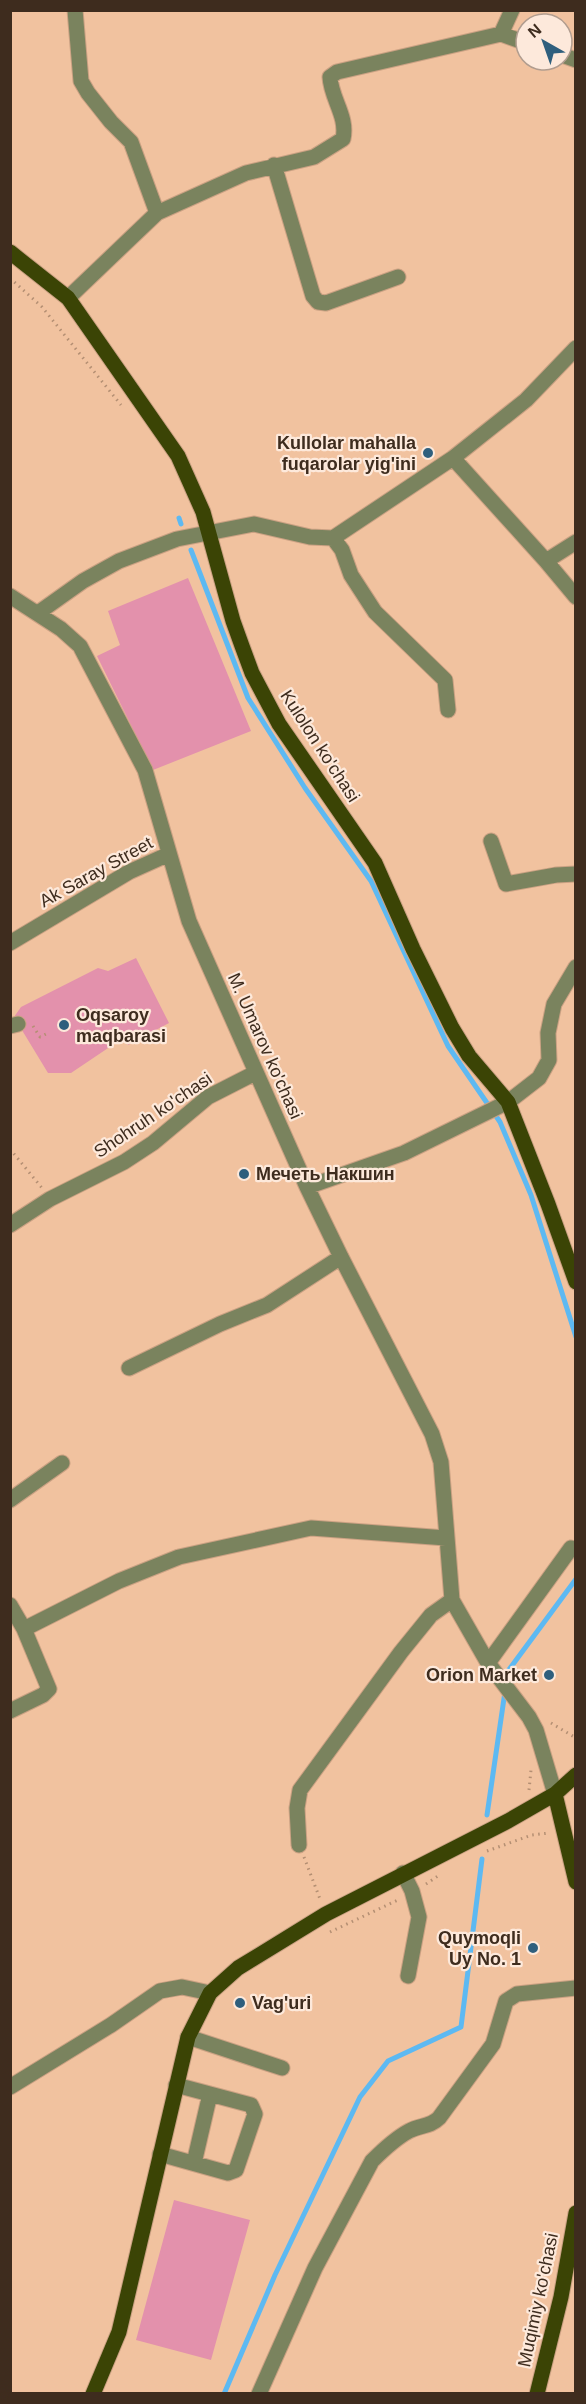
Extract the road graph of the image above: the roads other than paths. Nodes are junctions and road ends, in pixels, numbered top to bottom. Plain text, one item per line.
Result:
1 (75, 10) edge
2 (512, 10) edge
3 (501, 34) junction
4 (514, 39) edge
5 (274, 165) junction
6 (157, 213) junction
7 (10, 252) edge
8 (398, 277) dead end
9 (68, 298) junction
10 (576, 348) edge
11 (453, 458) junction
12 (209, 531) junction
13 (333, 538) junction
14 (576, 542) edge
15 (546, 561) junction
16 (10, 596) edge
17 (576, 597) edge
18 (38, 613) junction
19 (448, 710) dead end
20 (491, 841) dead end
21 (169, 854) junction
22 (576, 874) edge
23 (10, 943) edge
24 (576, 967) edge
25 (255, 1072) junction
26 (503, 1104) junction
27 (308, 1187) junction
28 (10, 1225) edge
29 (340, 1257) junction
30 (576, 1282) edge
31 (129, 1368) dead end
32 (62, 1462) dead end
33 (10, 1500) edge
34 (446, 1538) junction
35 (571, 1548) dead end
36 (452, 1600) junction
37 (10, 1605) edge
38 (24, 1629) junction
39 (488, 1663) junction
40 (10, 1711) edge
41 (576, 1775) edge
42 (555, 1794) junction
43 (299, 1845) road end
44 (404, 1873) junction
45 (576, 1882) edge
46 (408, 1976) dead end
47 (576, 1988) edge
48 (210, 1993) junction
49 (188, 2037) junction
50 (282, 2068) dead end
51 (176, 2085) junction
52 (10, 2087) edge
53 (210, 2094) junction
54 (160, 2154) junction
55 (194, 2163) junction
56 (576, 2213) edge
57 (93, 2394) edge
58 (259, 2394) edge
59 (537, 2394) edge

1 - 6 street
2 - 3 street
3 - 4 street
3 - 5 street
5 - 6 street
5 - 8 street
6 - 9 street
7 - 9 main road, Kulolon ko'chasi
9 - 12 main road, Kulolon ko'chasi
10 - 11 street
11 - 13 street
11 - 15 street
12 - 13 street
12 - 18 street
12 - 26 main road, Kulolon ko'chasi
13 - 19 street
14 - 15 street
15 - 17 street
16 - 18 street, M. Umarov ko'chasi
18 - 21 street, M. Umarov ko'chasi
20 - 22 street
21 - 23 street, Ak Saray Street
21 - 25 street, M. Umarov ko'chasi
24 - 26 street
25 - 27 street, M. Umarov ko'chasi
25 - 28 street, Shohruh ko'chasi
26 - 27 street
26 - 30 main road, Kulolon ko'chasi
27 - 29 street, M. Umarov ko'chasi
29 - 31 street
29 - 34 street, M. Umarov ko'chasi
32 - 33 street
34 - 36 street, M. Umarov ko'chasi
34 - 38 street
35 - 39 street
36 - 39 street
36 - 43 street
37 - 38 street
38 - 40 street
39 - 42 street
41 - 42 main road
42 - 44 main road
42 - 45 main road
44 - 46 street
44 - 48 main road
47 - 58 street
48 - 49 main road
48 - 52 street
49 - 50 street
49 - 51 main road
51 - 53 street
51 - 54 main road
53 - 55 street
53 - 55 street
54 - 55 street
54 - 57 main road
56 - 59 main road, Muqimiy ko'chasi

